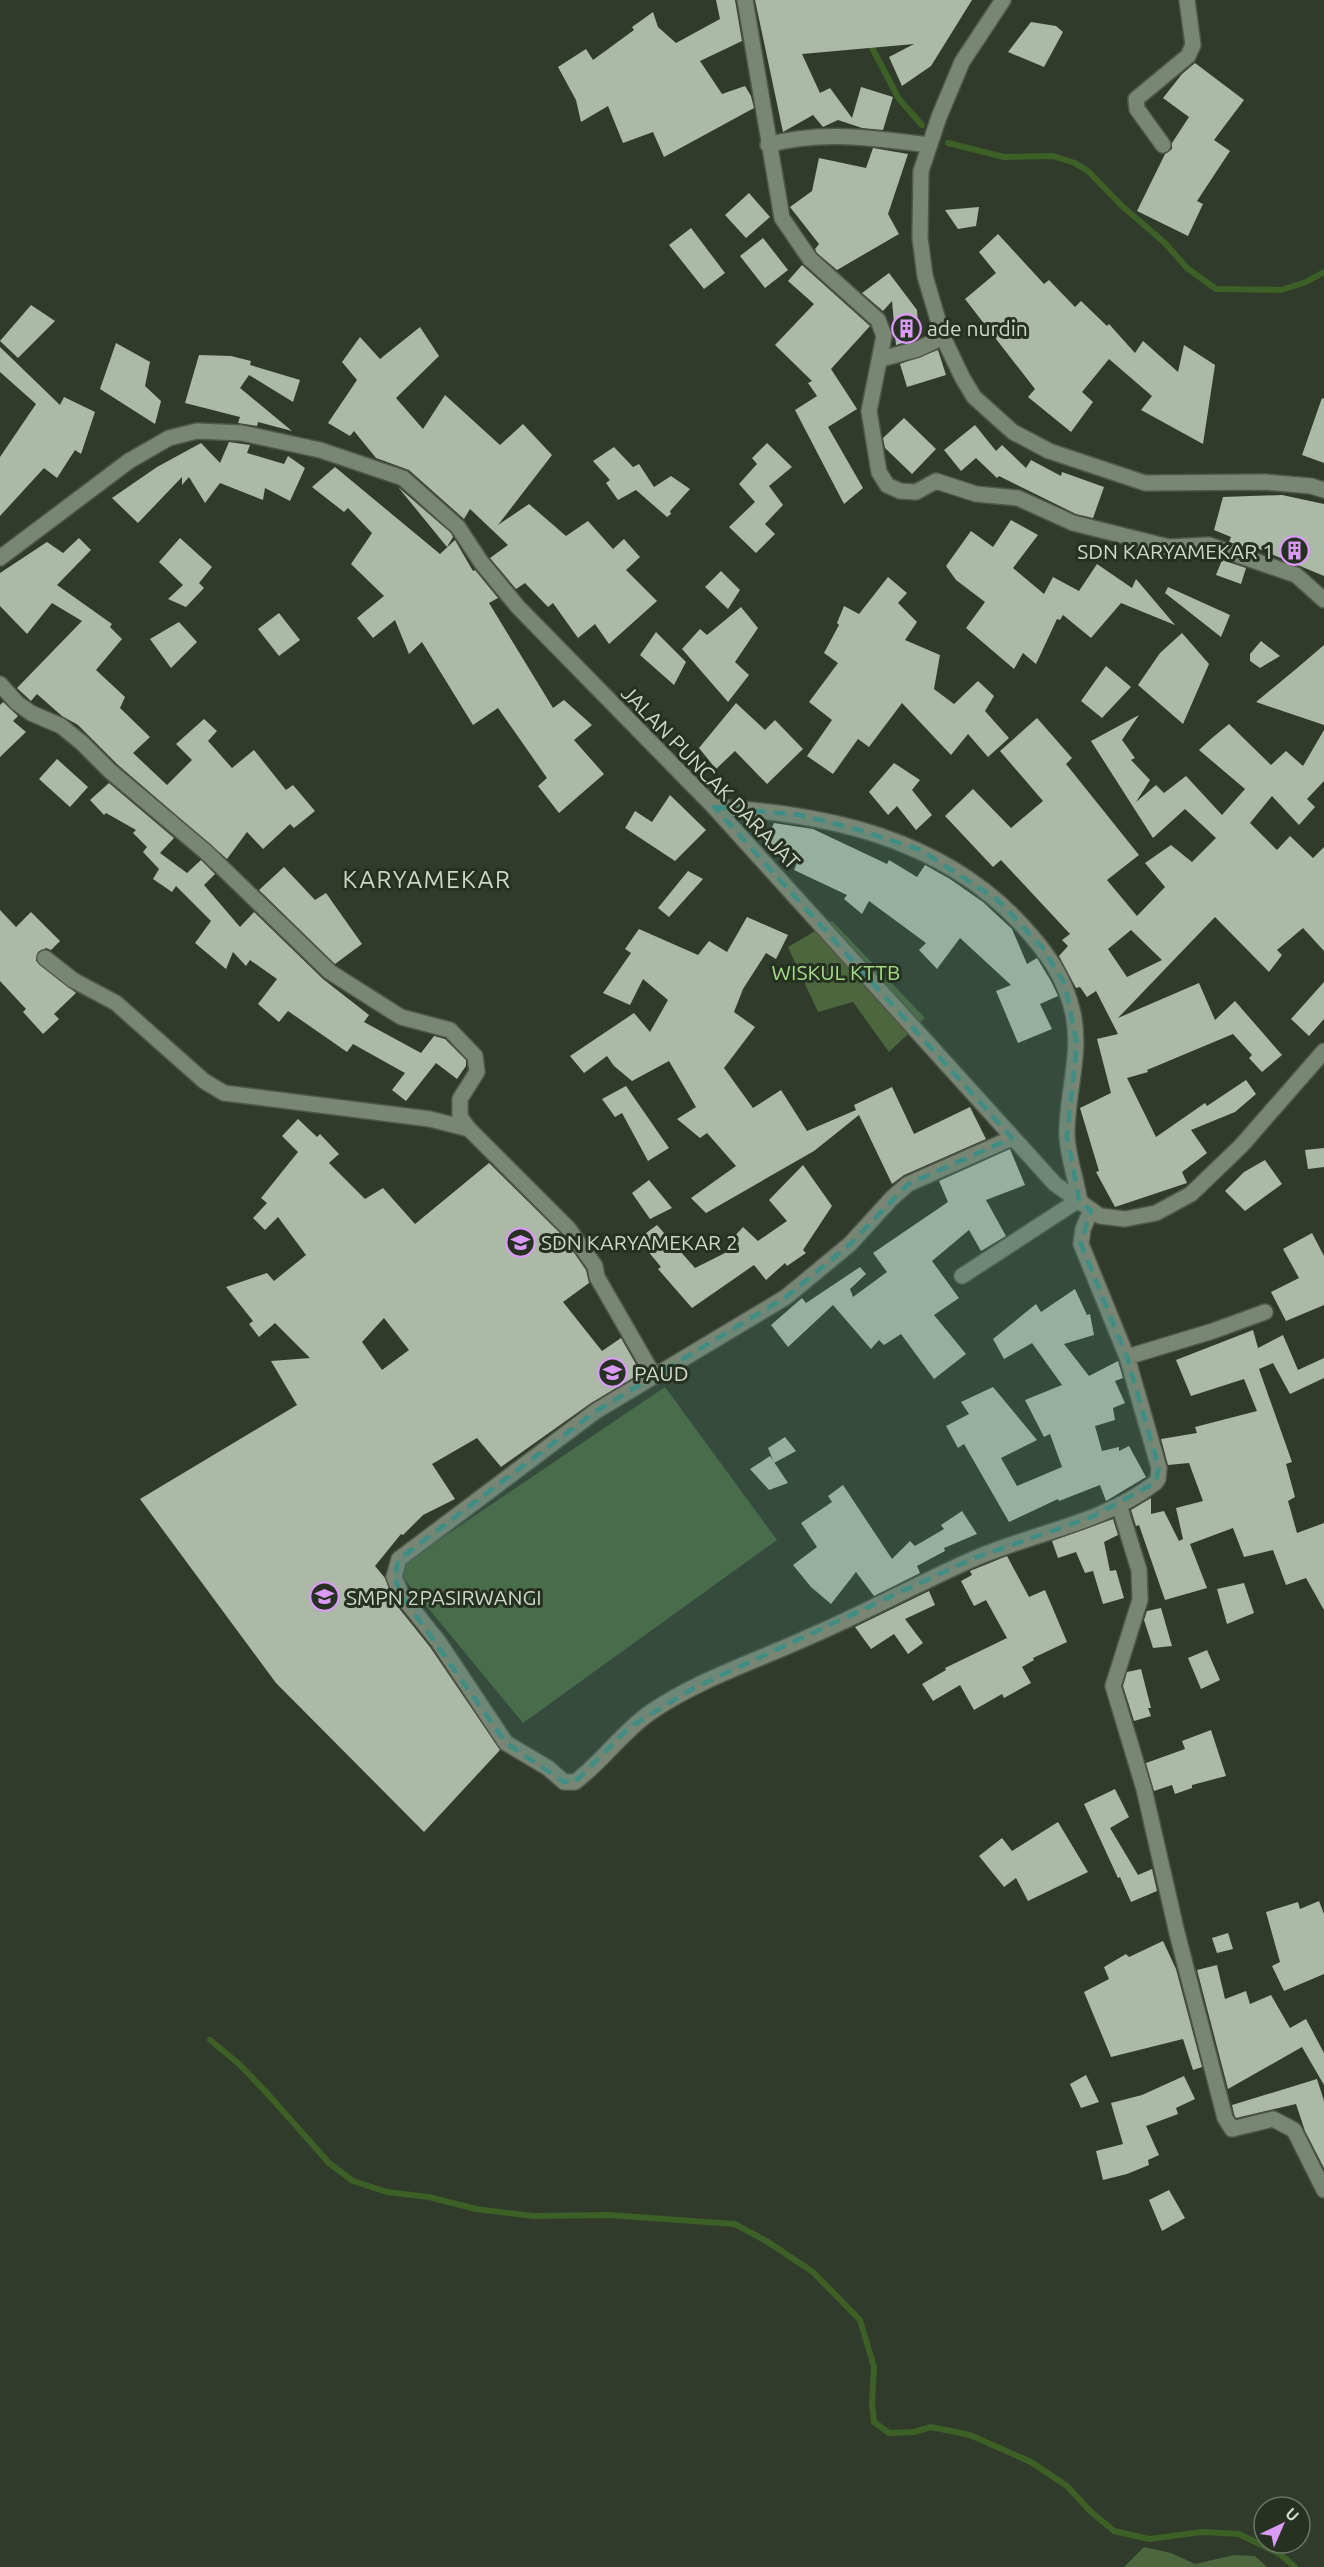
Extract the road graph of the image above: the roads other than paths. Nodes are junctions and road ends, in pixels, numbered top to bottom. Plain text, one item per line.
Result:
1 (745, 0) edge
2 (1002, 0) edge
3 (1187, 0) edge
4 (768, 145) junction
5 (929, 145) dead end
6 (1163, 145) dead end
7 (944, 337) junction
8 (881, 358) junction
9 (1320, 488) edge
10 (0, 558) edge
11 (1324, 600) edge
12 (0, 684) edge
13 (714, 807) junction
14 (45, 958) dead end
15 (1324, 1051) edge
16 (469, 1129) junction
17 (1012, 1138) junction
18 (1082, 1204) junction
19 (962, 1276) dead end
20 (1264, 1312) dead end
21 (1127, 1357) junction
22 (654, 1376) junction
23 (1119, 1505) junction
24 (1324, 2190) edge

1 - 4 street
2 - 7 street
3 - 6 street
4 - 5 street
4 - 8 street
7 - 8 street
7 - 9 street
8 - 11 street
10 - 13 street, JALAN PUNCAK DARAJAT
12 - 16 street
13 - 17 street, JALAN PUNCAK DARAJAT
13 - 18 street
14 - 16 street
15 - 18 street, JALAN PUNCAK DARAJAT
16 - 22 street
17 - 18 street, JALAN PUNCAK DARAJAT
17 - 22 street
18 - 19 street
18 - 21 street
20 - 21 street
21 - 23 street
22 - 23 street
23 - 24 street

